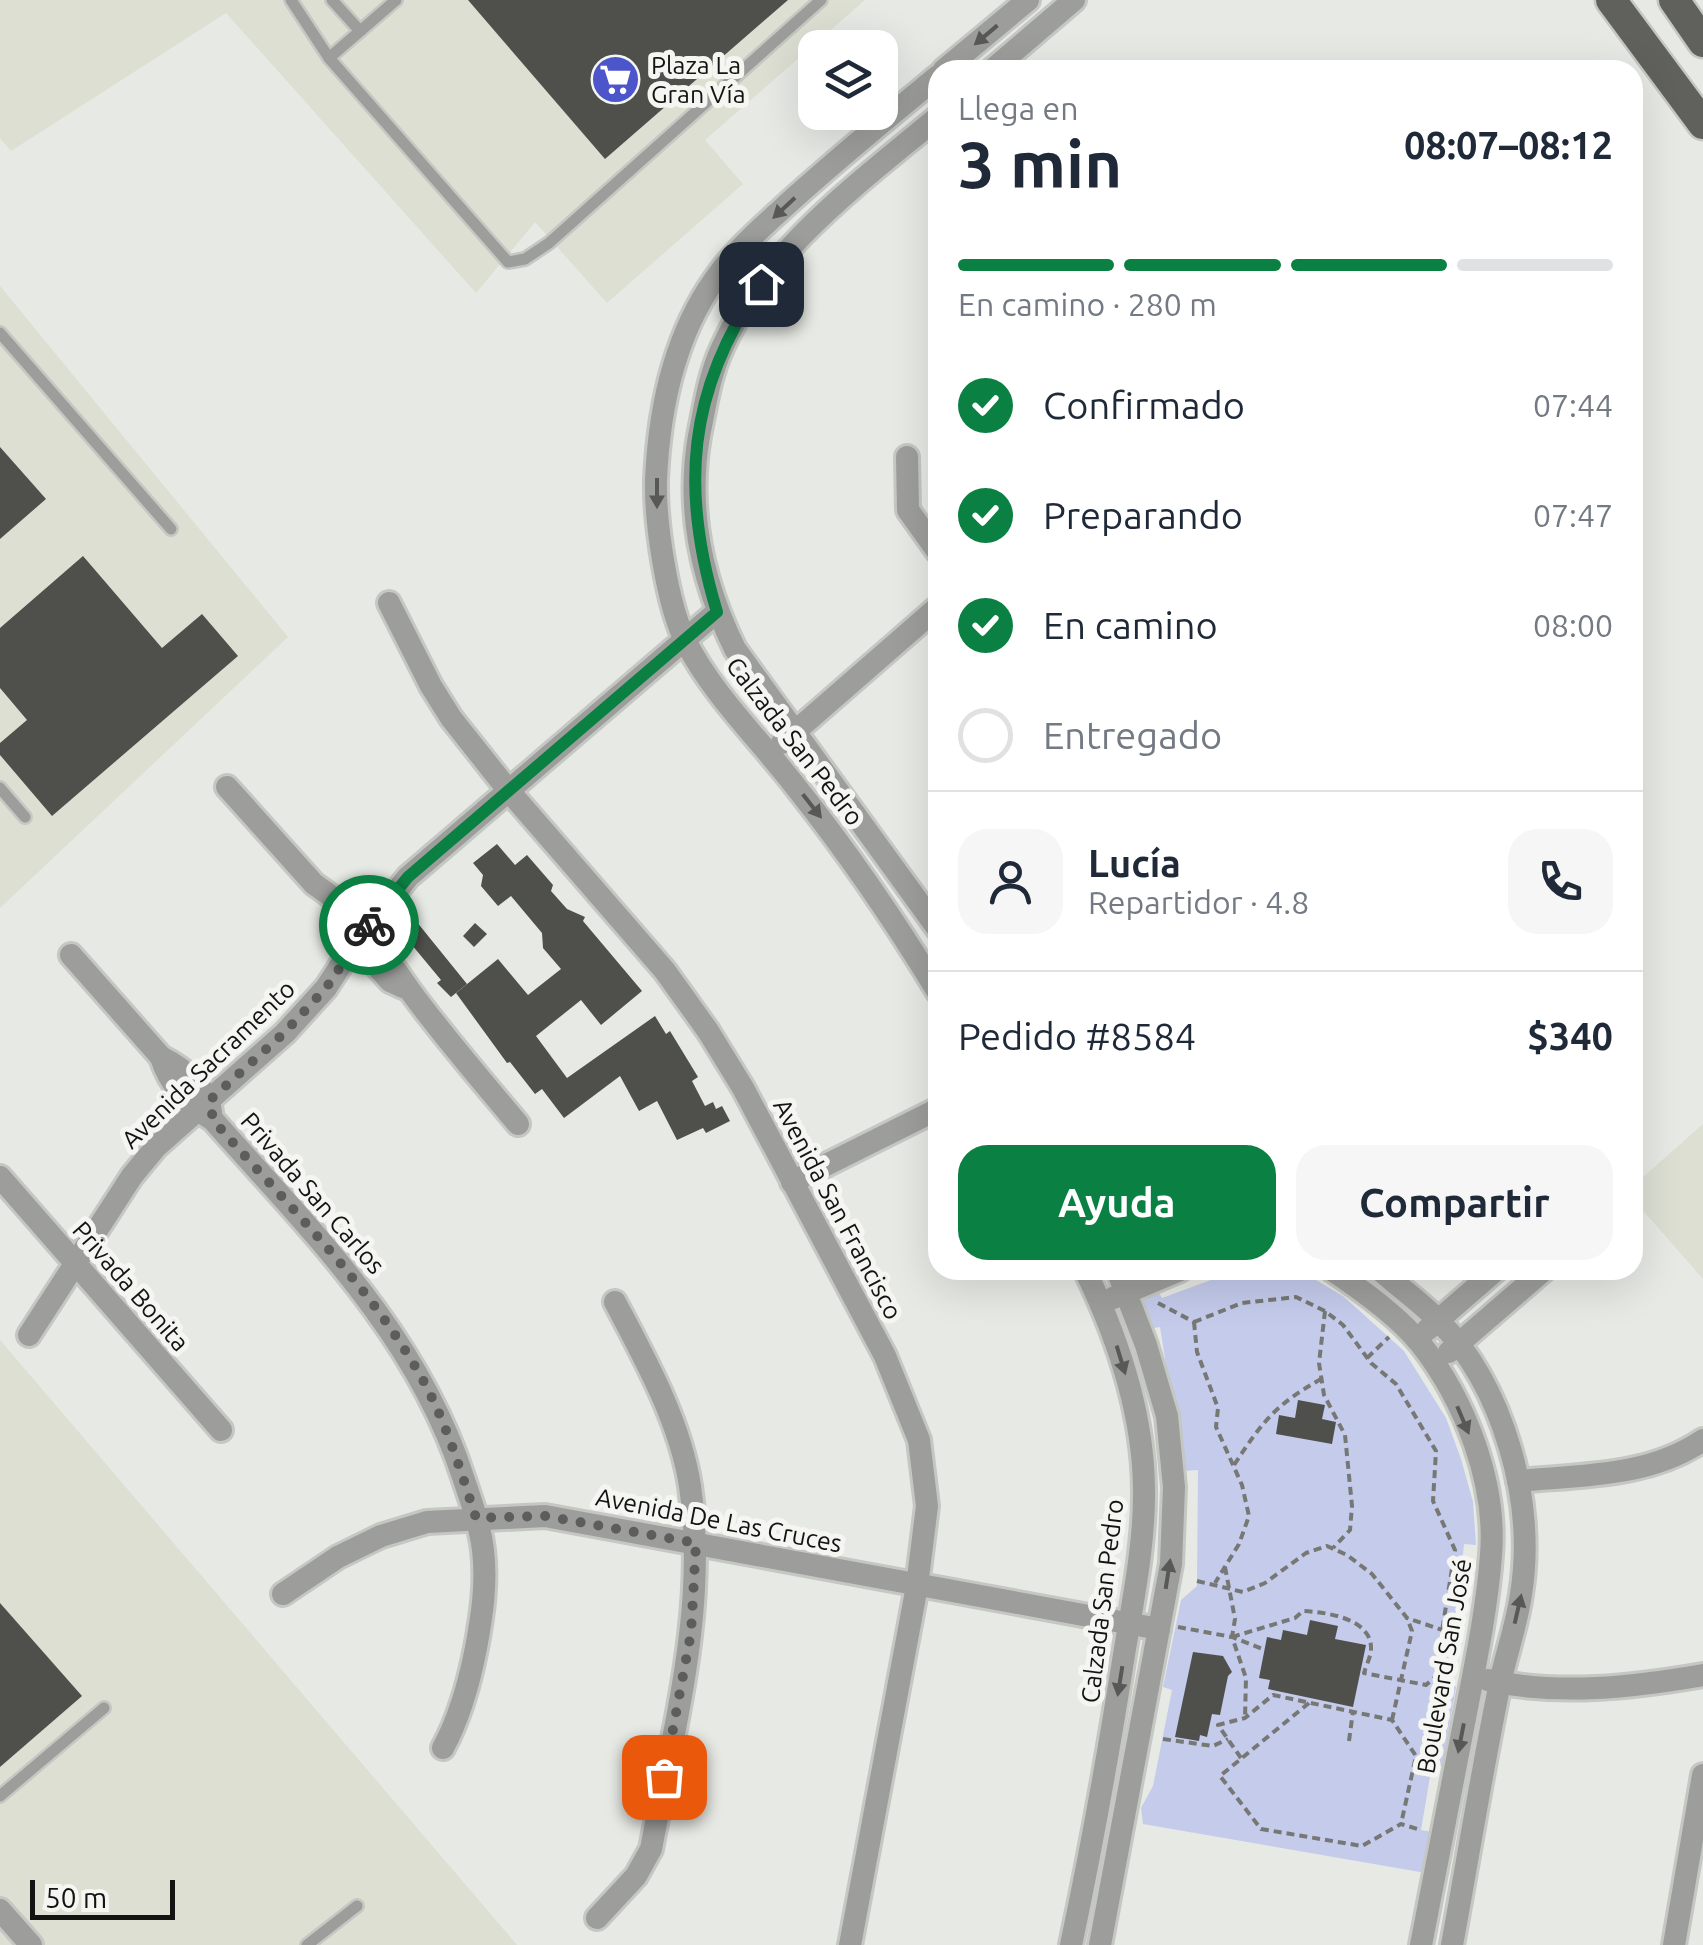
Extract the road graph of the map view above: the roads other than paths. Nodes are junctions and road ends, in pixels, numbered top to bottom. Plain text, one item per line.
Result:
1 (291, 0) edge
2 (332, 0) edge
3 (396, 0) edge
4 (821, 0) edge
5 (1028, 0) edge
6 (1074, 0) edge
7 (1611, 0) edge
8 (1674, 0) edge
9 (360, 32) junction
10 (1703, 42) edge
11 (329, 58) junction
12 (956, 60) edge
13 (1004, 60) edge
14 (928, 84) edge
15 (1703, 124) edge
16 (928, 125) edge
17 (811, 182) junction
18 (831, 207) junction
19 (0, 333) edge
20 (908, 457) dead end
21 (171, 529) dead end
22 (928, 538) edge
23 (390, 603) dead end
24 (717, 612) junction
25 (928, 616) edge
26 (685, 641) junction
27 (794, 734) junction
28 (770, 754) junction
29 (227, 786) dead end
30 (0, 788) edge
31 (508, 790) junction
32 (25, 817) dead end
33 (928, 915) edge
34 (361, 936) junction
35 (71, 955) dead end
36 (928, 976) edge
37 (206, 1110) junction
38 (928, 1114) edge
39 (518, 1124) dead end
40 (0, 1177) edge
41 (792, 1182) junction
42 (76, 1264) junction
43 (1091, 1280) edge
44 (1122, 1280) edge
45 (1156, 1280) edge
46 (1347, 1280) edge
47 (1392, 1280) edge
48 (1484, 1280) edge
49 (1533, 1280) edge
50 (1127, 1292) junction
51 (615, 1302) dead end
52 (1101, 1304) junction
53 (1438, 1320) junction
54 (29, 1335) dead end
55 (1417, 1340) junction
56 (1458, 1345) junction
57 (1434, 1363) junction
58 (221, 1430) dead end
59 (1703, 1440) edge
60 (1518, 1481) junction
61 (476, 1518) junction
62 (696, 1543) junction
63 (918, 1586) junction
64 (283, 1594) dead end
65 (1129, 1623) junction
66 (1167, 1628) junction
67 (1703, 1675) edge
68 (1473, 1677) junction
69 (1500, 1683) junction
70 (104, 1708) dead end
71 (442, 1748) dead end
72 (1703, 1775) edge
73 (1452, 1782) junction
74 (1481, 1788) junction
75 (0, 1796) edge
76 (1097, 1824) junction
77 (1122, 1827) junction
78 (1693, 1885) edge
79 (356, 1906) dead end
80 (0, 1910) edge
81 (596, 1918) dead end
82 (31, 1945) edge
83 (307, 1945) edge
84 (850, 1945) edge
85 (1072, 1945) edge
86 (1100, 1945) edge
87 (1421, 1945) edge
88 (1452, 1945) edge
89 (1674, 1945) edge

1 - 11 lane
2 - 9 lane
3 - 9 lane
4 - 11 lane
5 -> 12 street
6 - 13 street
7 - 15 main road
8 - 10 main road
9 - 11 lane
14 - 17 street, Calzada San Pedro
16 - 18 street, Calzada San Pedro
17 - 18 street
17 -> 26 street, Calzada San Pedro
18 - 24 street, Calzada San Pedro
19 - 21 lane
20 - 22 street
23 - 31 street, Avenida San Francisco
24 - 26 street, Avenida Sacramento
24 - 27 street, Calzada San Pedro
25 - 27 street
26 - 28 street, Calzada San Pedro
26 - 31 street, Avenida Sacramento
27 - 28 street
27 - 33 street, Calzada San Pedro
28 -> 36 street, Calzada San Pedro
29 - 34 street
30 - 32 lane
31 - 34 street, Avenida Sacramento
31 - 41 street, Avenida San Francisco
34 - 37 street, Avenida Sacramento
34 - 39 street
35 - 37 street, Privada San Carlos
37 - 42 street, Avenida Sacramento
37 - 61 street, Privada San Carlos
38 - 41 street
40 - 42 street, Privada Bonita
41 - 63 street, Avenida San Francisco
42 - 54 street, Avenida Sacramento
42 - 58 street, Privada Bonita
43 - 52 street, Calzada San Pedro
44 - 50 street
45 - 50 street
46 - 55 street, Boulevard San José
47 - 53 street
48 - 53 street
49 - 56 street
50 - 52 street
66 -> 50 street
51 - 62 street
52 -> 65 street, Calzada San Pedro
53 - 55 street
53 - 56 street
55 - 57 street, Boulevard San José
56 - 57 street
56 - 60 street
57 -> 68 street, Boulevard San José
59 - 60 street
69 -> 60 street
61 - 62 street, Avenida De Las Cruces
61 - 64 street, Avenida De Las Cruces
61 - 71 street, Privada San Carlos
62 - 63 street, Avenida De Las Cruces
62 - 81 street
63 - 65 street, Avenida De Las Cruces
63 - 84 street, Avenida San Francisco
65 - 66 street, Avenida De Las Cruces
65 -> 76 street, Calzada San Pedro
66 - 77 street
67 - 69 street
68 - 69 street
68 -> 73 street, Boulevard San José
69 - 74 street
70 - 75 lane
72 - 78 street
73 - 74 street
73 - 87 street, Boulevard San José
74 - 88 street
76 - 77 street
76 - 85 street, Calzada San Pedro
77 - 86 street
78 - 89 street
79 - 83 lane
80 - 82 street

